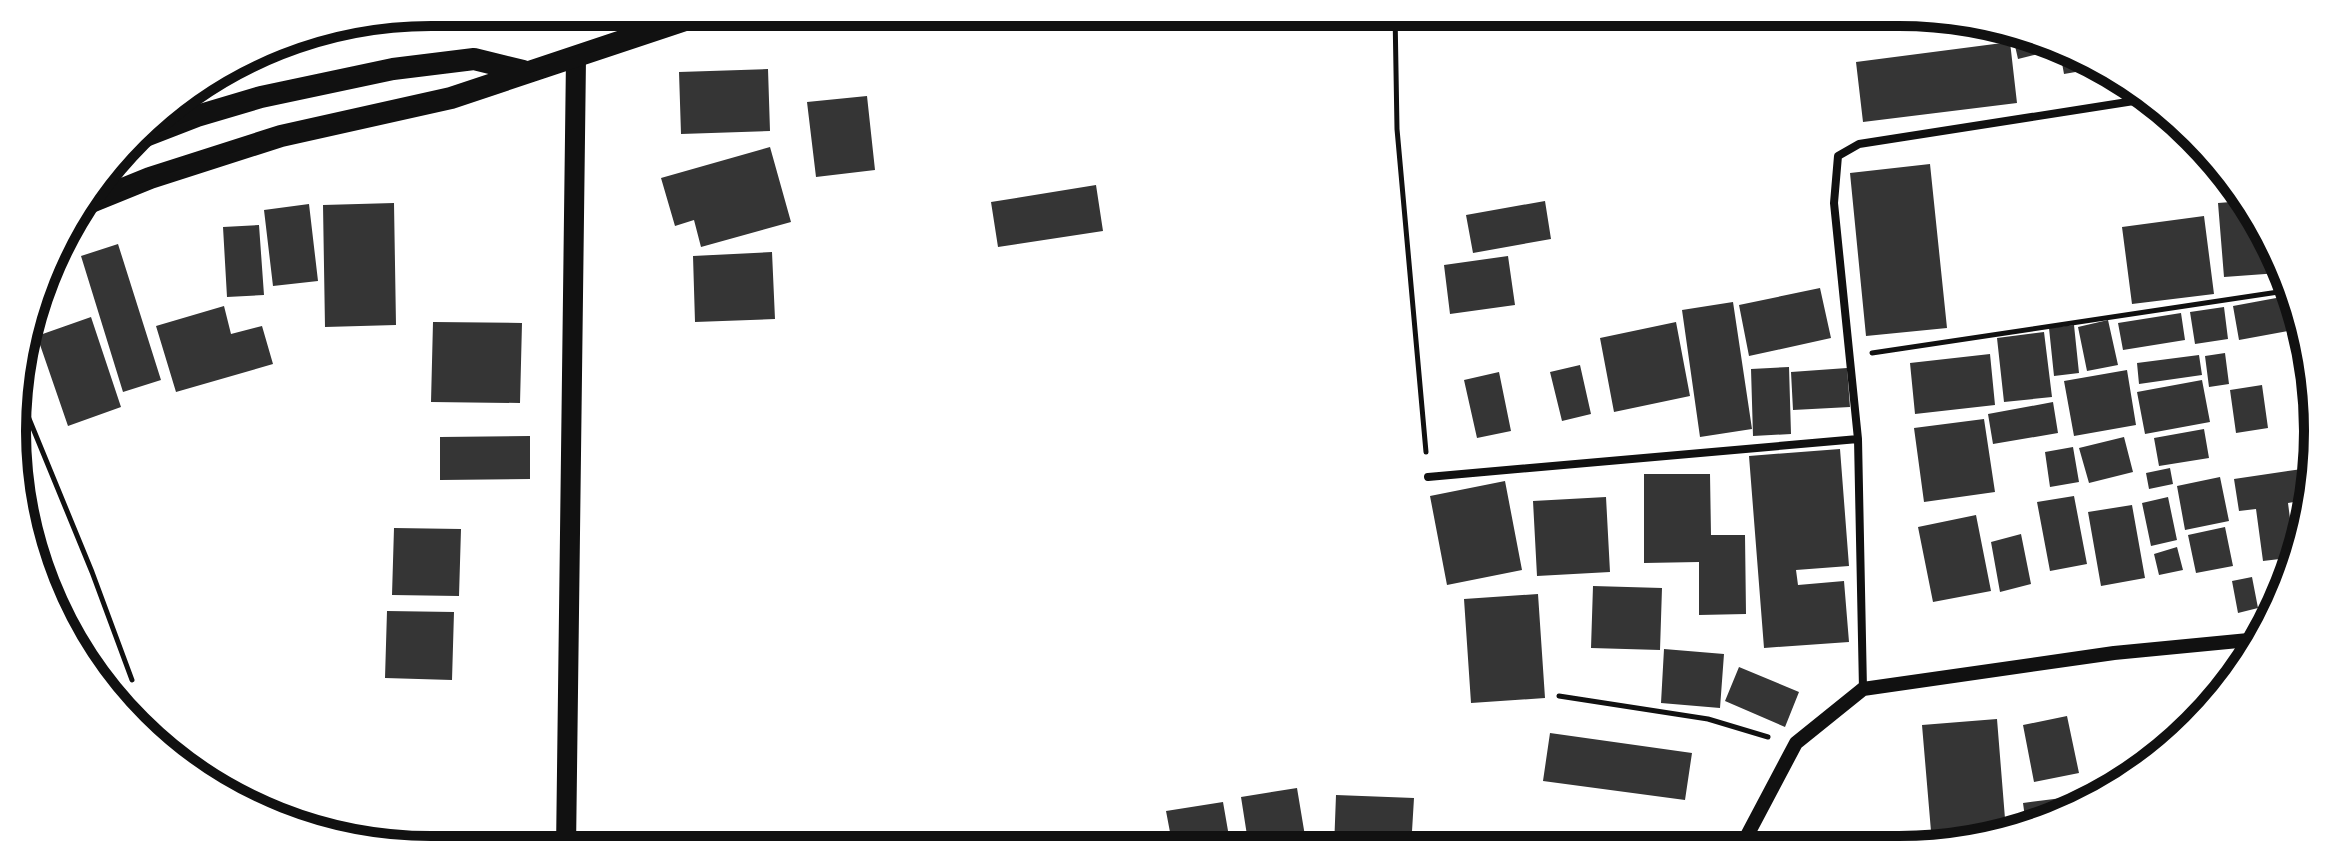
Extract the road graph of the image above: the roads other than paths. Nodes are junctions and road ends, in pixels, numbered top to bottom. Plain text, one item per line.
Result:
1 (660, 26) edge
2 (576, 58) junction
3 (523, 71) junction
4 (2134, 101) edge
5 (161, 130) edge
6 (99, 199) edge
7 (1858, 439) junction
8 (1428, 477) road end
9 (2246, 640) edge
10 (1863, 689) junction
11 (566, 836) edge
12 (1747, 836) edge

1 - 2 highway
2 - 3 highway
2 - 11 main road
3 - 5 highway
3 - 6 highway
4 - 7 street
7 - 8 street
7 - 10 street
9 - 10 street
10 - 12 street

